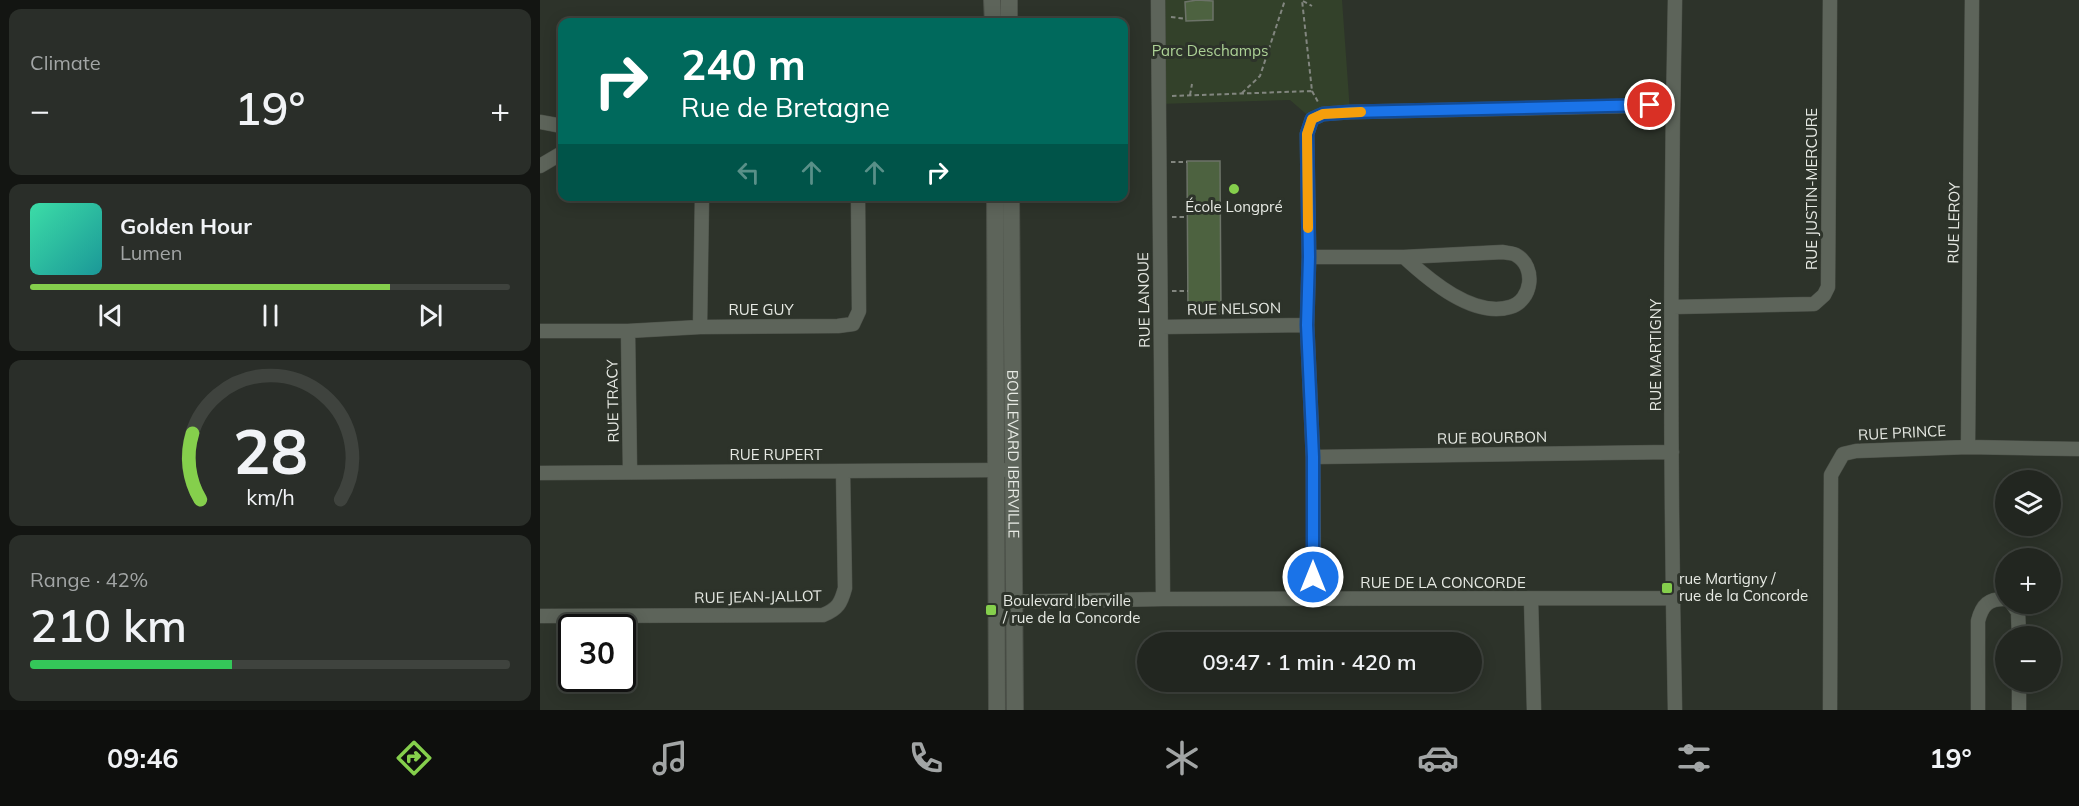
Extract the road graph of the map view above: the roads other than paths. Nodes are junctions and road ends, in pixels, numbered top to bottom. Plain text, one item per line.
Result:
1 (992, 0) edge
2 (1009, 0) edge
3 (1158, 0) edge
4 (1675, 0) edge
5 (1830, 0) edge
6 (1972, 0) edge
7 (993, 18) edge
8 (1009, 18) edge
9 (1673, 105) junction
10 (540, 122) edge
11 (558, 125) edge
12 (558, 155) edge
13 (540, 166) edge
14 (702, 201) edge
15 (858, 201) edge
16 (995, 201) edge
17 (1011, 201) edge
18 (1309, 257) junction
19 (1404, 257) junction
20 (1672, 307) junction
21 (1307, 325) junction
22 (700, 327) junction
23 (1161, 327) junction
24 (540, 331) edge
25 (628, 331) junction
26 (1968, 447) junction
27 (2079, 449) edge
28 (1672, 452) junction
29 (1313, 457) junction
30 (1005, 470) junction
31 (630, 471) junction
32 (843, 471) junction
33 (540, 473) edge
34 (1673, 598) junction
35 (1995, 598) edge
36 (1163, 599) junction
37 (1314, 599) junction
38 (1531, 600) junction
39 (997, 602) junction
40 (1015, 602) junction
41 (540, 616) edge
42 (2019, 692) edge
43 (998, 710) edge
44 (1015, 710) edge
45 (1534, 710) edge
46 (1675, 710) edge
47 (1830, 710) edge
48 (1978, 710) edge
49 (2019, 710) edge

1 - 7 street
2 - 8 street
3 - 23 street, RUE LANOUE
4 - 9 street, RUE MARTIGNY
5 - 20 street, RUE JUSTIN-MERCURE
6 - 26 street, RUE LEROY
9 - 18 street
9 - 20 street, RUE MARTIGNY
10 - 11 street
12 - 13 street
14 - 22 street
15 - 22 street, RUE GUY
16 - 30 street, BOULEVARD IBERVILLE
17 - 30 street, BOULEVARD IBERVILLE
18 - 19 street
18 - 21 street
19 - 19 street
20 - 28 street, RUE MARTIGNY
21 - 23 street, RUE NELSON
21 - 29 street
22 - 25 street, RUE GUY
23 - 36 street, RUE LANOUE
24 - 25 street, RUE GUY
25 - 31 street, RUE TRACY
26 - 27 street, RUE PRINCE
26 - 47 street, RUE PRINCE
28 - 29 street, RUE BOURBON
28 - 34 street, RUE MARTIGNY
29 - 37 street
30 - 32 street, RUE RUPERT
30 - 39 street, BOULEVARD IBERVILLE
30 - 40 street, BOULEVARD IBERVILLE
31 - 32 street, RUE RUPERT
31 - 33 street, RUE RUPERT
32 - 41 street, RUE JEAN-JALLOT
34 - 38 street, RUE DE LA CONCORDE
34 - 46 street, RUE MARTIGNY
35 - 48 street
36 - 37 street, RUE DE LA CONCORDE
36 - 40 street, RUE DE LA CONCORDE
37 - 38 street, RUE DE LA CONCORDE
38 - 45 street
39 - 40 street, RUE DE LA CONCORDE
39 - 43 street, BOULEVARD IBERVILLE
40 - 44 street, BOULEVARD IBERVILLE
42 - 49 street

